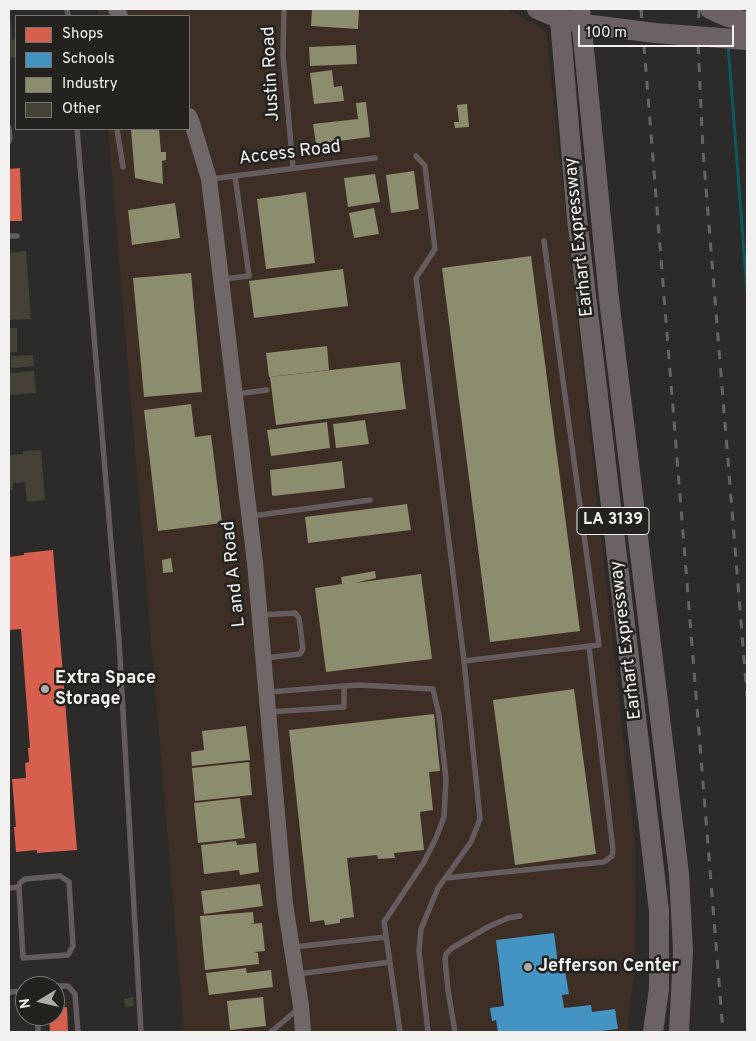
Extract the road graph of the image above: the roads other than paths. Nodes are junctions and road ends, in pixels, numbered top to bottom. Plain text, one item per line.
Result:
1 (284, 9) edge
2 (537, 9) edge
3 (559, 9) edge
4 (580, 9) edge
5 (710, 9) edge
6 (747, 22) edge
7 (747, 40) edge
8 (190, 118) edge
9 (9, 128) edge
10 (77, 130) edge
11 (117, 130) edge
12 (9, 141) edge
13 (416, 156) dead end
14 (375, 158) dead end
15 (123, 166) dead end
16 (293, 168) junction
17 (235, 176) junction
18 (209, 179) junction
19 (9, 236) edge
20 (17, 236) dead end
21 (544, 241) dead end
22 (221, 279) junction
23 (267, 390) dead end
24 (235, 394) junction
25 (370, 500) dead end
26 (250, 517) junction
27 (260, 615) junction
28 (589, 646) junction
29 (264, 658) junction
30 (464, 661) junction
31 (344, 686) junction
32 (267, 692) junction
33 (268, 712) junction
34 (445, 878) junction
35 (19, 887) junction
36 (9, 888) edge
37 (520, 916) dead end
38 (386, 937) junction
39 (292, 948) junction
40 (390, 962) junction
41 (296, 974) junction
42 (65, 986) edge
43 (301, 1006) junction
44 (78, 1032) edge
45 (141, 1032) edge
46 (271, 1032) edge
47 (303, 1032) edge
48 (400, 1032) edge
49 (428, 1032) edge
50 (456, 1032) edge
51 (653, 1032) edge
52 (679, 1032) edge

1 - 16 lane, Justin Road
2 - 7 highway, bridge
3 - 51 highway, Earhart Expressway / LA 3139
4 - 52 highway, Earhart Expressway / LA 3139
5 - 6 highway
8 - 18 street, L and A Road
9 - 12 lane
10 - 45 lane
11 - 15 lane
13 - 30 lane
14 - 16 lane, Access Road
16 - 17 lane, Access Road
17 - 18 lane, Access Road
17 - 22 lane
18 - 22 street, L and A Road
19 - 20 lane
21 - 28 lane
22 - 24 street, L and A Road
23 - 24 lane
24 - 26 street, L and A Road
25 - 26 lane
26 - 27 street, L and A Road
27 - 29 street, L and A Road
27 - 29 lane
28 - 30 lane
28 - 34 lane
29 - 32 street, L and A Road
30 - 34 lane
31 - 32 lane
31 - 33 lane
31 - 38 lane
32 - 33 street, L and A Road
33 - 39 street, L and A Road
34 - 49 lane
35 - 35 lane
35 - 36 lane
37 - 50 lane
38 - 39 lane
38 - 40 lane
39 - 41 street, L and A Road
40 - 41 lane
40 - 48 lane
41 - 43 street, L and A Road
42 - 44 lane
43 - 46 lane
43 - 47 street, L and A Road

